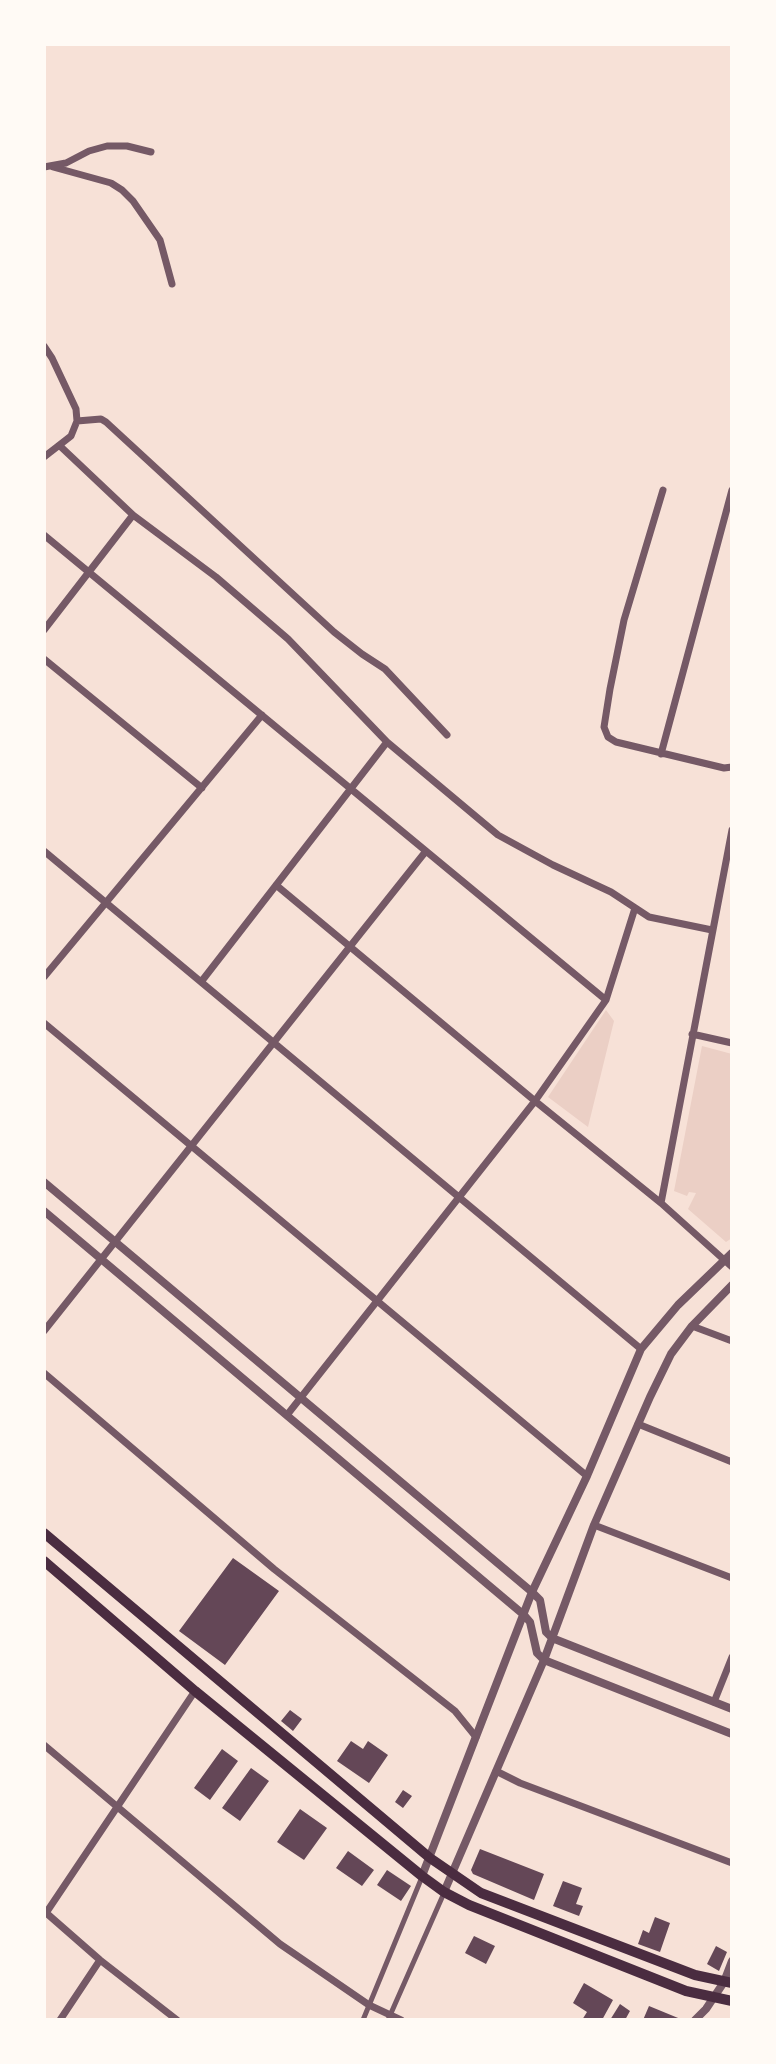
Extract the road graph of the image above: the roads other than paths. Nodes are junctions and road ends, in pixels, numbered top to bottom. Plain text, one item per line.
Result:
1 (151, 152) dead end
2 (44, 167) edge
3 (53, 167) junction
4 (172, 284) dead end
5 (44, 346) edge
6 (77, 421) junction
7 (60, 446) junction
8 (44, 457) edge
9 (663, 490) dead end
10 (732, 490) edge
11 (133, 515) junction
12 (44, 535) edge
13 (90, 573) junction
14 (44, 630) edge
15 (44, 659) edge
16 (262, 715) junction
17 (447, 735) dead end
18 (387, 742) junction
19 (661, 754) junction
20 (732, 767) edge
21 (202, 788) junction
22 (351, 789) junction
23 (732, 830) edge
24 (44, 851) edge
25 (426, 851) junction
26 (276, 885) junction
27 (106, 902) junction
28 (635, 908) junction
29 (712, 930) junction
30 (350, 946) junction
31 (44, 977) edge
32 (201, 982) junction
33 (606, 1000) junction
34 (44, 1023) edge
35 (692, 1034) junction
36 (273, 1042) junction
37 (732, 1043) edge
38 (535, 1101) junction
39 (191, 1146) junction
40 (44, 1182) edge
41 (459, 1198) junction
42 (661, 1203) junction
43 (44, 1211) edge
44 (115, 1242) junction
45 (732, 1253) edge
46 (724, 1259) junction
47 (101, 1260) junction
48 (732, 1267) edge
49 (732, 1285) edge
50 (377, 1301) junction
51 (692, 1326) junction
52 (44, 1331) edge
53 (732, 1341) edge
54 (641, 1349) junction
55 (44, 1373) edge
56 (300, 1397) junction
57 (287, 1415) junction
58 (638, 1424) junction
59 (732, 1462) edge
60 (587, 1476) junction
61 (594, 1525) junction
62 (44, 1533) edge
63 (44, 1561) edge
64 (732, 1578) edge
65 (532, 1592) junction
66 (524, 1615) junction
67 (552, 1638) junction
68 (732, 1657) edge
69 (544, 1660) junction
70 (195, 1691) junction
71 (714, 1702) junction
72 (732, 1709) edge
73 (732, 1734) edge
74 (476, 1737) junction
75 (44, 1745) edge
76 (496, 1771) junction
77 (117, 1807) junction
78 (430, 1858) junction
79 (732, 1863) edge
80 (453, 1875) junction
81 (422, 1876) junction
82 (444, 1892) junction
83 (45, 1912) edge
84 (100, 1960) junction
85 (732, 1961) edge
86 (728, 1983) edge
87 (714, 1997) junction
88 (732, 2001) edge
89 (369, 2005) junction
90 (389, 2017) edge
91 (60, 2020) edge
92 (177, 2020) edge
93 (363, 2020) edge
94 (401, 2020) edge
95 (695, 2020) edge

1 - 3 street
2 - 3 street
3 - 4 street
5 - 6 street
6 - 7 street
6 - 17 street
7 - 8 street
7 - 11 street
9 - 19 street
10 - 19 street
11 - 13 street
11 - 18 street
12 - 13 street
13 - 14 street
13 - 16 street
15 - 21 street
16 - 21 street
16 - 22 street
18 - 22 street
18 - 28 street
19 - 20 street
21 - 27 street
22 - 25 street
22 - 26 street
23 - 29 street
24 - 27 street
25 - 30 street
25 - 33 street
26 - 30 street
26 - 32 street
27 - 31 street
27 - 32 street
28 - 29 street
28 - 33 street
29 - 35 street
30 - 36 street
30 - 38 street
32 - 36 street
33 - 38 street
34 - 39 street
35 - 37 street
35 - 42 street
36 - 39 street
36 - 41 street
38 - 41 street
38 - 42 street
39 - 44 street
39 - 50 street
40 - 44 street
41 - 50 street
41 - 54 street
42 - 46 street
43 - 47 street
44 - 47 street
44 - 56 street
45 - 46 street
46 - 48 street
46 - 54 street
47 - 52 street
47 - 57 street
49 - 51 street
50 - 56 street
50 - 60 street
51 - 53 street
51 - 58 street
54 - 60 street
55 - 74 street
56 - 57 street
56 - 65 street
57 - 66 street
58 - 59 street
58 - 61 street
60 - 65 street
61 - 64 street
61 - 67 street
62 - 78 main road
63 - 70 main road
65 - 66 street
65 - 67 street
66 - 69 street
66 - 74 street
67 - 69 street
67 - 71 street
68 - 71 street
69 - 73 street
69 - 76 street
70 - 77 street
70 - 81 main road
71 - 72 street
74 - 78 street
75 - 77 street
76 - 79 street
76 - 80 street
77 - 83 street
77 - 89 street
78 - 80 main road
78 - 81 street
80 - 82 street
80 - 86 main road
81 - 82 main road
81 - 89 street
82 - 87 main road
82 - 90 street
83 - 84 street
84 - 91 street
84 - 92 street
85 - 86 street
86 - 87 street
87 - 88 main road
87 - 95 street
89 - 90 street
89 - 93 street
90 - 94 street

